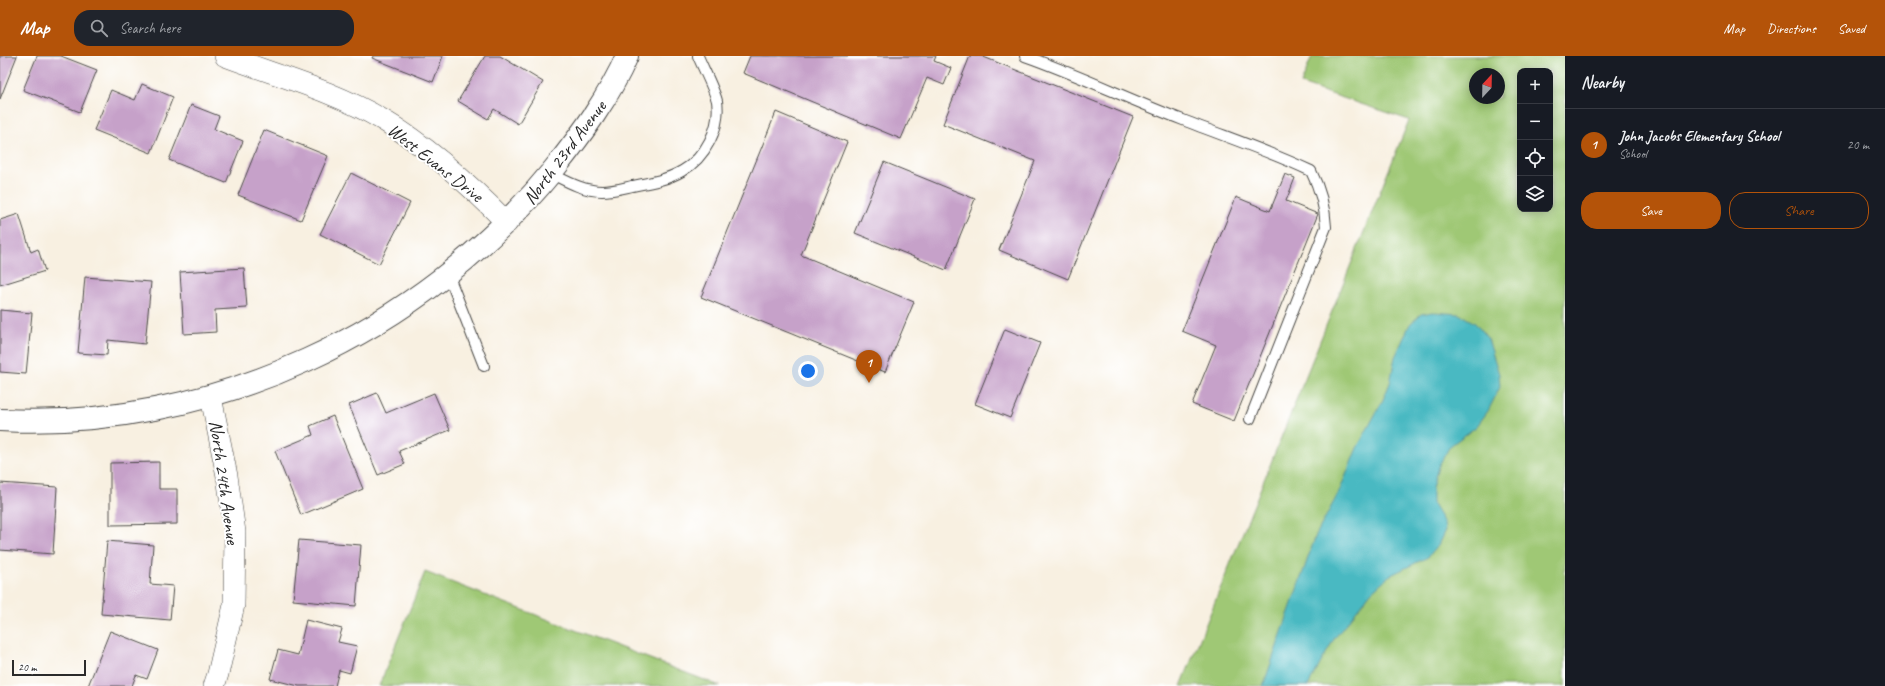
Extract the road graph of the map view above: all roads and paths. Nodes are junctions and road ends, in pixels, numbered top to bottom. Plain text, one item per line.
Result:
1 (225, 56) edge
2 (627, 56) edge
3 (698, 56) edge
4 (1025, 56) edge
5 (550, 173) junction
6 (507, 223) junction
7 (448, 274) junction
8 (484, 366) dead end
9 (211, 396) junction
10 (0, 420) edge
11 (1250, 420) dead end
12 (214, 686) edge

1 - 6 street, West Evans Drive
2 - 5 street, North 23rd Avenue
3 - 5 lane
4 - 11 lane
5 - 6 street, North 23rd Avenue
6 - 7 street, North 23rd Avenue
7 - 8 lane
7 - 9 street, North 23rd Avenue
9 - 10 street, North 23rd Avenue
9 - 12 street, North 24th Avenue

